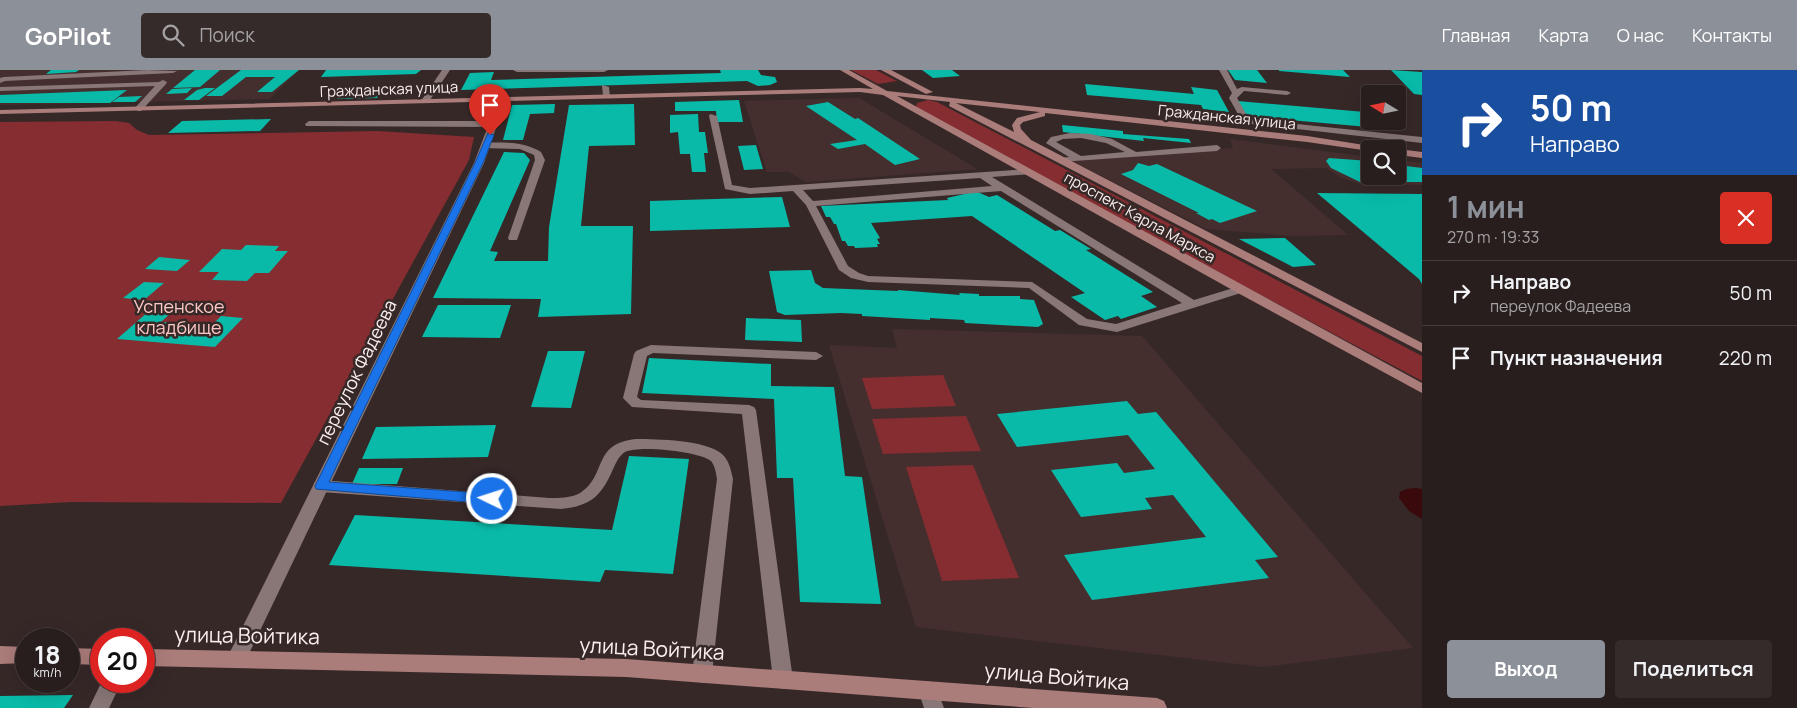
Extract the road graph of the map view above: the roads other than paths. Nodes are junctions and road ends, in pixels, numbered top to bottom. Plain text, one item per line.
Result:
1 (446, 70) edge
2 (517, 70) edge
3 (610, 70) edge
4 (844, 70) edge
5 (885, 70) edge
6 (1223, 70) edge
7 (604, 74) edge
8 (0, 81) edge
9 (161, 84) junction
10 (605, 87) dead end
11 (0, 89) edge
12 (881, 90) junction
13 (1236, 93) junction
14 (1287, 93) dead end
15 (607, 96) junction
16 (502, 99) junction
17 (943, 100) junction
18 (425, 101) junction
19 (138, 109) junction
20 (0, 112) edge
21 (1077, 114) junction
22 (712, 116) dead end
23 (309, 124) dead end
24 (494, 124) junction
25 (1422, 140) edge
26 (1034, 144) junction
27 (486, 146) junction
28 (1361, 147) edge
29 (1217, 148) dead end
30 (1406, 153) edge
31 (1132, 154) junction
32 (1422, 155) edge
33 (1078, 158) junction
34 (1063, 160) junction
35 (1028, 172) junction
36 (982, 176) junction
37 (796, 188) junction
38 (1002, 188) junction
39 (810, 204) junction
40 (513, 238) dead end
41 (1240, 290) junction
42 (1192, 304) junction
43 (1422, 348) edge
44 (816, 356) dead end
45 (1422, 389) edge
46 (321, 486) junction
47 (0, 655) edge
48 (15, 656) edge
49 (155, 657) edge
50 (237, 658) junction
51 (702, 674) junction
52 (783, 680) junction
53 (106, 693) edge
54 (931, 699) edge
55 (99, 708) edge
56 (1157, 708) edge

1 - 18 street
2 - 7 street
3 - 7 street
4 - 12 main road, проспект Карла Маркса
5 - 17 main road, проспект Карла Маркса
6 - 13 street
8 - 9 street
9 - 11 street
9 - 19 street
10 - 15 street
12 - 15 main road, Гражданская улица
12 - 17 main road, Гражданская улица
12 - 35 main road, проспект Карла Маркса
13 - 14 street
13 - 25 street
15 - 16 main road, Гражданская улица
16 - 18 main road, Гражданская улица
16 - 24 street, переулок Фадеева
17 - 21 main road, Гражданская улица
17 - 26 main road, проспект Карла Маркса
18 - 19 main road, Гражданская улица
19 - 20 main road, Гражданская улица
21 - 26 main road, Гражданская улица
21 - 28 main road, Гражданская улица
22 - 37 street
23 - 24 street
24 - 27 street, переулок Фадеева
26 - 34 main road, проспект Карла Маркса
27 - 40 street
27 - 46 street, переулок Фадеева
29 - 31 street
30 - 32 main road
31 - 33 street
31 - 33 street
33 - 34 street
34 - 43 main road, проспект Карла Маркса
35 - 36 street
35 - 41 main road, проспект Карла Маркса
36 - 37 street
36 - 38 street
37 - 39 street
38 - 39 street
38 - 42 street
39 - 42 street
41 - 42 street
41 - 45 main road, проспект Карла Маркса
44 - 52 street
46 - 50 street, переулок Фадеева
46 - 51 street
47 - 48 main road
49 - 50 main road, улица Войтика
50 - 51 main road, улица Войтика
51 - 52 main road, улица Войтика
52 - 54 main road, улица Войтика
53 - 55 street
54 - 56 main road, улица Войтика

